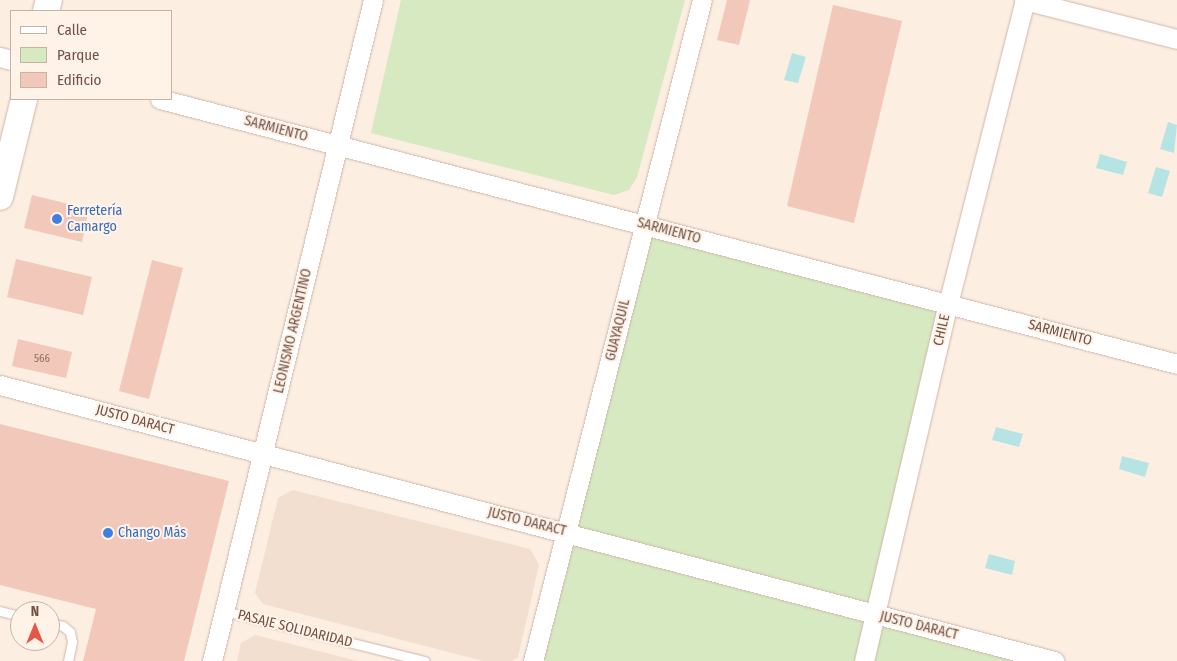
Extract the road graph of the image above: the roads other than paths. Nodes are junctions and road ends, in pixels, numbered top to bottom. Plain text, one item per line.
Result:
1 (374, 0) edge
2 (702, 0) edge
3 (1025, 0) edge
4 (1177, 39) edge
5 (24, 100) edge
6 (164, 100) edge
7 (337, 145) junction
8 (0, 197) edge
9 (645, 224) junction
10 (948, 304) junction
11 (1177, 364) edge
12 (0, 385) edge
13 (263, 454) junction
14 (567, 532) junction
15 (224, 611) junction
16 (875, 615) junction
17 (60, 625) edge
18 (68, 661) edge
19 (212, 661) edge
20 (425, 661) edge
21 (534, 661) edge
22 (864, 661) edge
23 (1054, 661) edge

1 - 7 street, LEONISMO ARGENTINO
2 - 9 street, GUAYAQUIL
3 - 4 street
3 - 10 street, CHILE
5 - 8 main road
6 - 7 street, SARMIENTO
7 - 9 street, SARMIENTO
7 - 13 street, LEONISMO ARGENTINO
9 - 10 street, SARMIENTO
9 - 14 street, GUAYAQUIL
10 - 11 street, SARMIENTO
10 - 16 street, CHILE
12 - 13 street, JUSTO DARACT
13 - 14 street, JUSTO DARACT
13 - 15 street, LEONISMO ARGENTINO
14 - 16 street, JUSTO DARACT
14 - 21 street, GUAYAQUIL
15 - 19 street, LEONISMO ARGENTINO
15 - 20 lane, PASAJE SOLIDARIDAD
16 - 22 street, CHILE
16 - 23 street, JUSTO DARACT
17 - 18 lane

